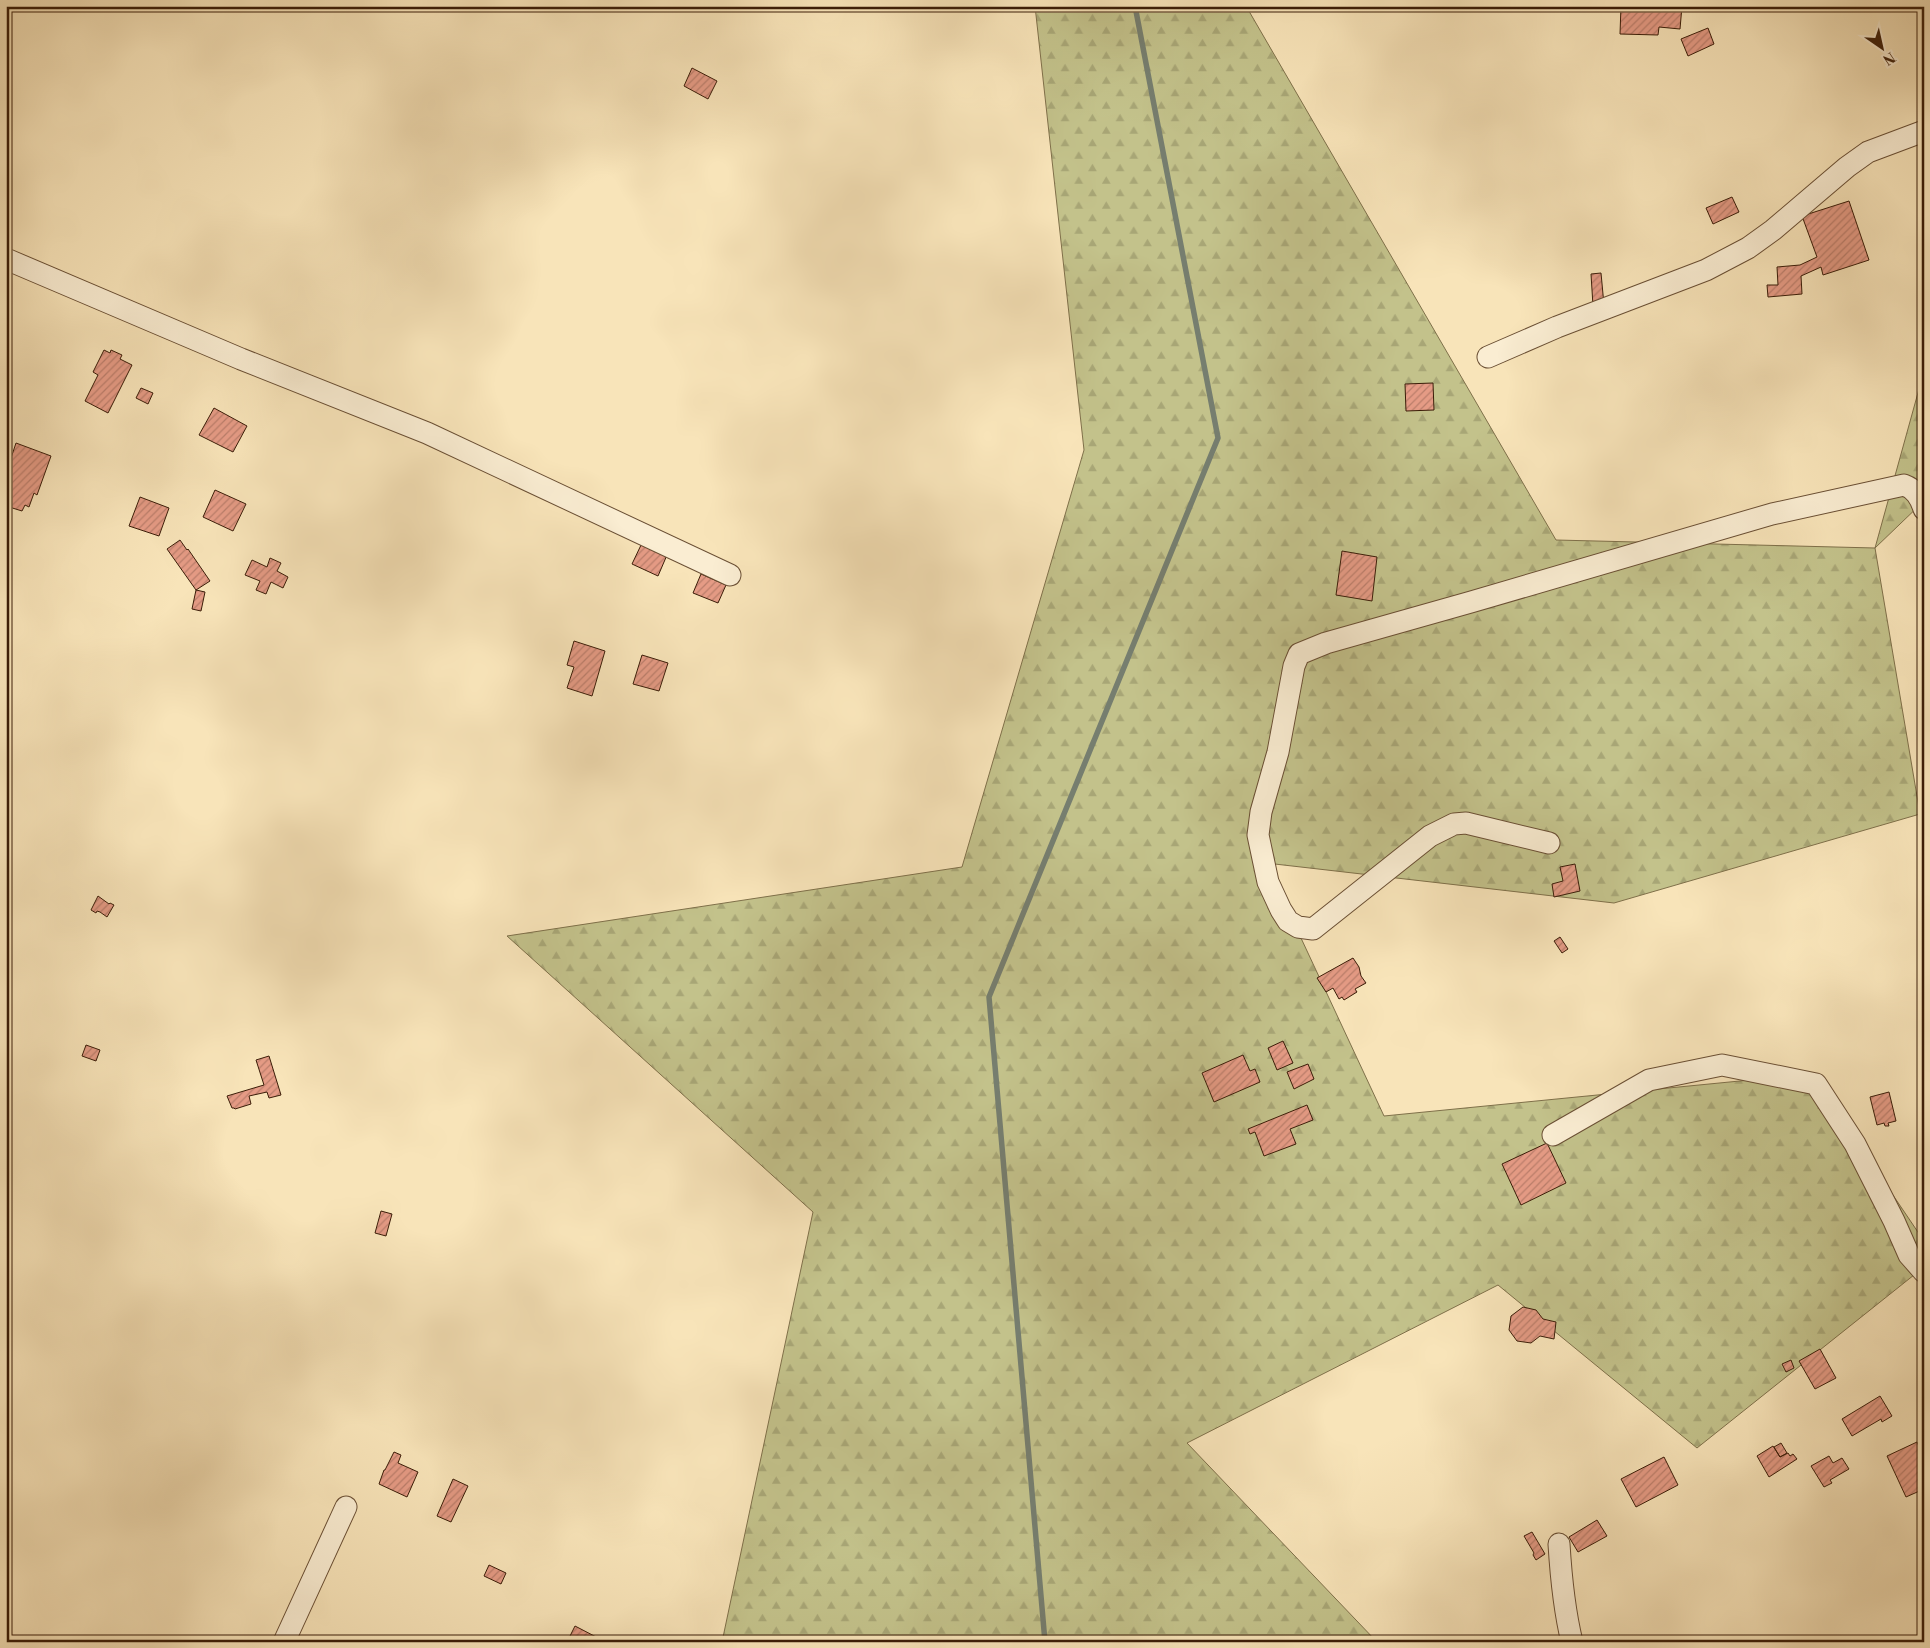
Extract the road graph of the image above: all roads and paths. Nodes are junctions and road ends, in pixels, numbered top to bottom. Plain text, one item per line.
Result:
1 (1924, 131) edge
2 (6, 259) edge
3 (1488, 357) dead end
4 (1924, 509) edge
5 (730, 575) dead end
6 (1549, 843) dead end
7 (1553, 1135) dead end
8 (1924, 1272) edge
9 (346, 1507) dead end
10 (1559, 1544) dead end
11 (284, 1642) edge
12 (1572, 1642) edge

1 - 3 street
2 - 5 street
4 - 6 street
7 - 8 street
9 - 11 street
10 - 12 street

